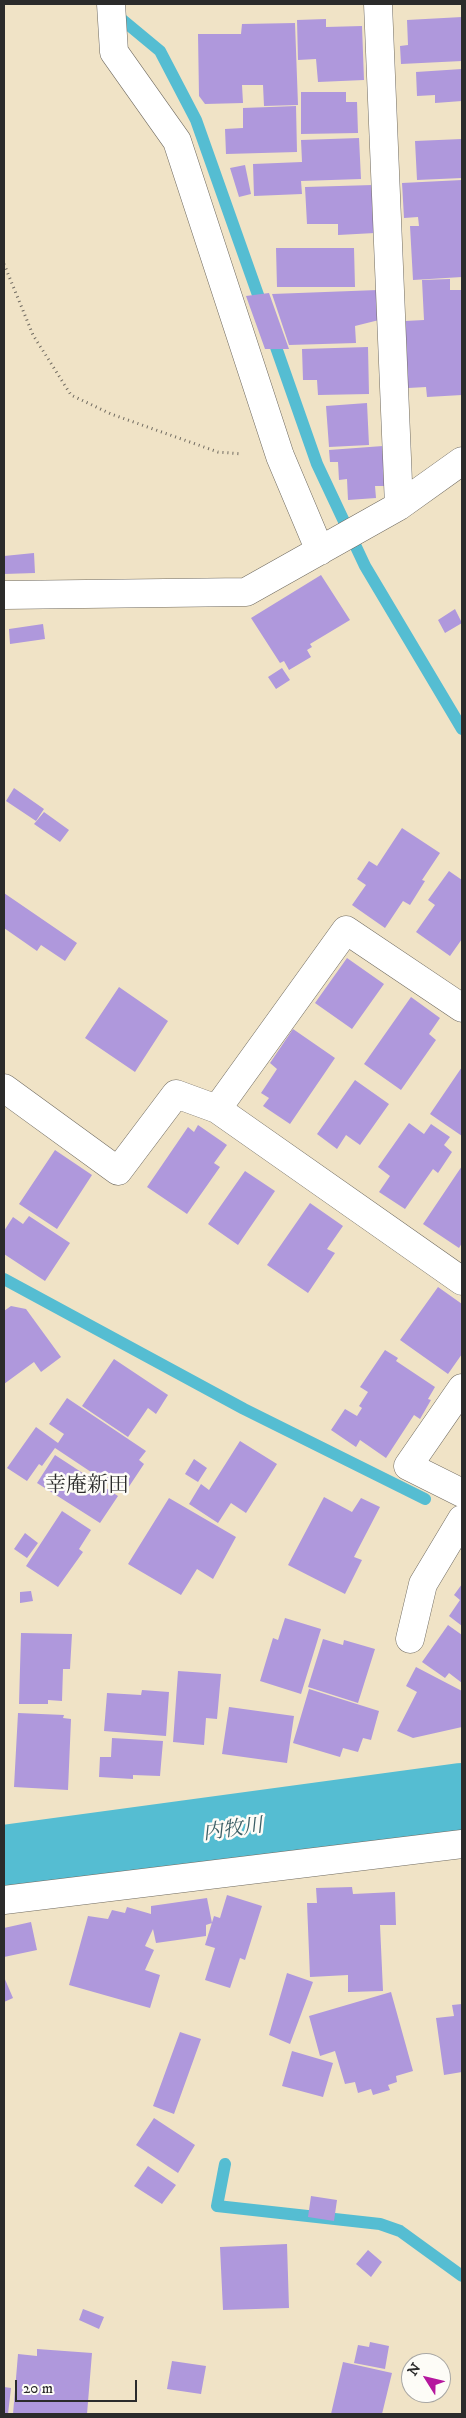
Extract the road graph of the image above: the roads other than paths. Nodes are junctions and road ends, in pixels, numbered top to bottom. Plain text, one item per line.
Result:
1 (112, 4) edge
2 (378, 4) edge
3 (462, 462) edge
4 (399, 506) junction
5 (320, 551) junction
6 (4, 595) edge
7 (462, 1008) edge
8 (4, 1088) edge
9 (217, 1109) junction
10 (462, 1281) edge
11 (462, 1388) edge
12 (462, 1493) edge
13 (462, 1519) edge
14 (410, 1639) dead end
15 (462, 1844) edge
16 (4, 1900) edge

1 - 5 street
2 - 4 street
3 - 4 street
4 - 5 street
5 - 6 street
7 - 9 street
8 - 9 street
9 - 10 street
11 - 12 street
13 - 14 street
15 - 16 street

